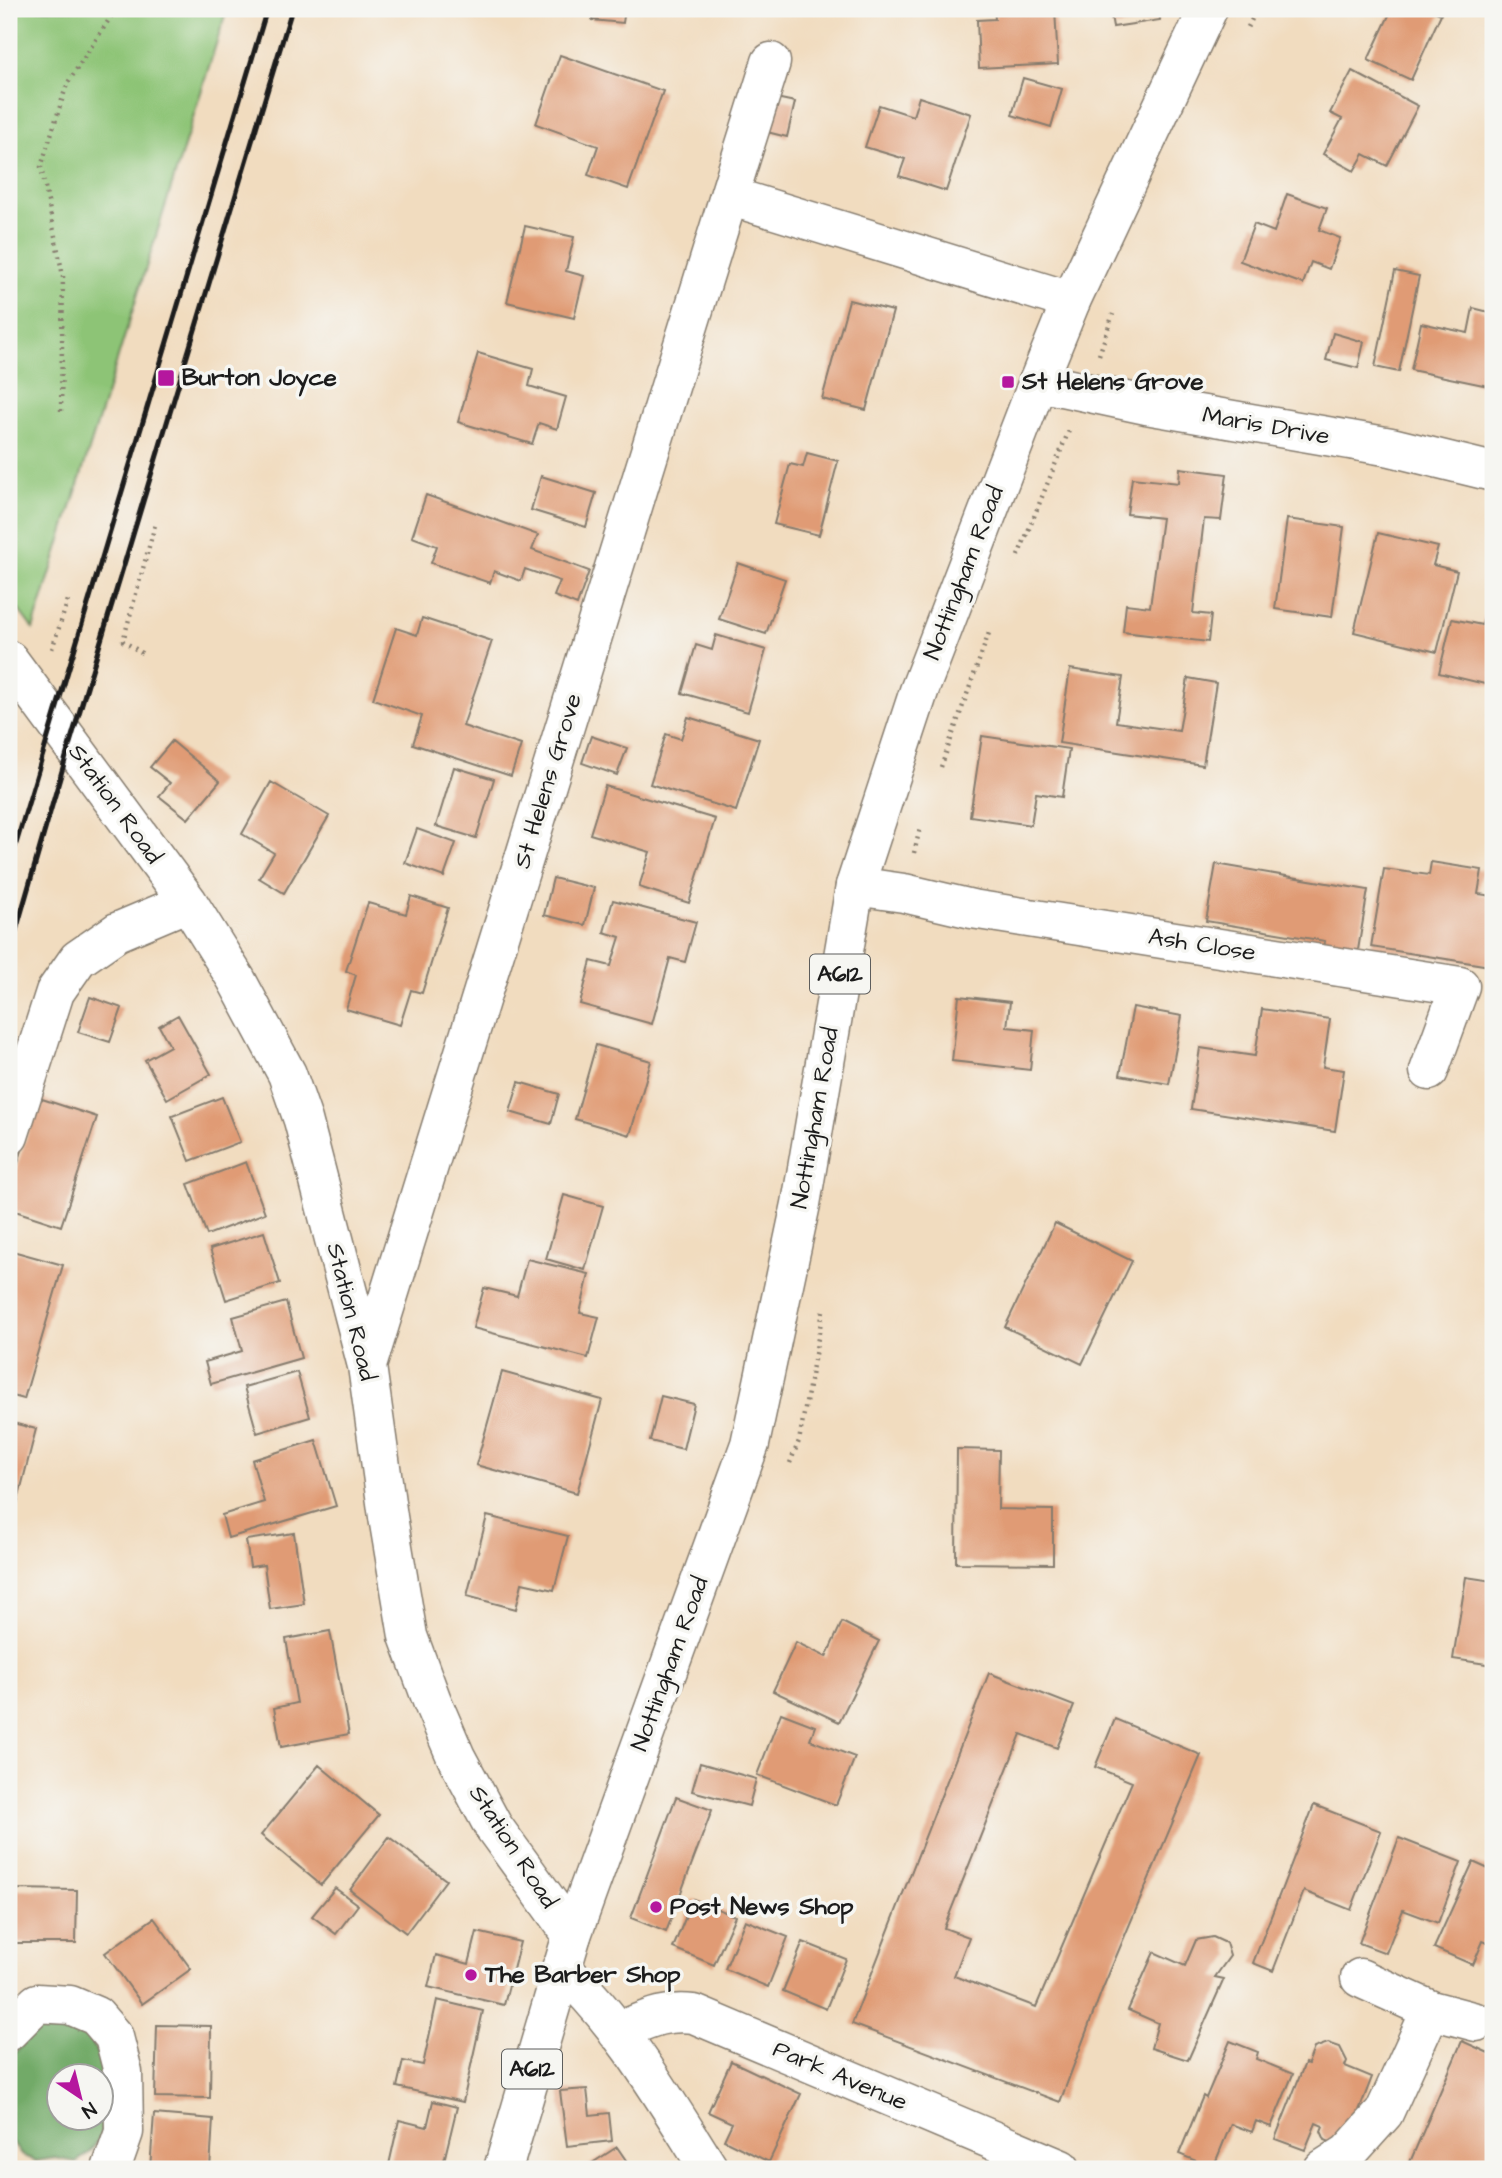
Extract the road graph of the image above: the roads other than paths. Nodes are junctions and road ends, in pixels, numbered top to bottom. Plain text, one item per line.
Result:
1 (1208, 9) edge
2 (771, 62) dead end
3 (729, 196) junction
4 (1072, 301) junction
5 (1038, 382) junction
6 (1493, 472) edge
7 (9, 660) edge
8 (855, 887) junction
9 (188, 902) junction
10 (1429, 1071) dead end
11 (9, 1136) edge
12 (367, 1366) junction
13 (567, 1952) junction
14 (1360, 1978) dead end
15 (1431, 2010) junction
16 (1476, 2022) dead end
17 (9, 2031) edge
18 (617, 2032) junction
19 (111, 2169) edge
20 (503, 2169) edge
21 (709, 2169) edge
22 (1061, 2169) edge
23 (1323, 2169) edge

1 - 4 street, Nottingham Road / A612
2 - 3 street, St Helens Grove
3 - 4 street
3 - 12 street, St Helens Grove
4 - 5 street, Nottingham Road / A612
5 - 6 street, Maris Drive
5 - 8 street, Nottingham Road / A612
7 - 9 street, Station Road
8 - 10 street, Ash Close
8 - 13 street, Nottingham Road / A612
9 - 11 street
9 - 12 street, Station Road
12 - 13 street, Station Road
13 - 18 street
13 - 20 street, A612
14 - 15 street
15 - 16 street
15 - 23 street
17 - 19 street
18 - 21 street
18 - 22 street, Park Avenue

